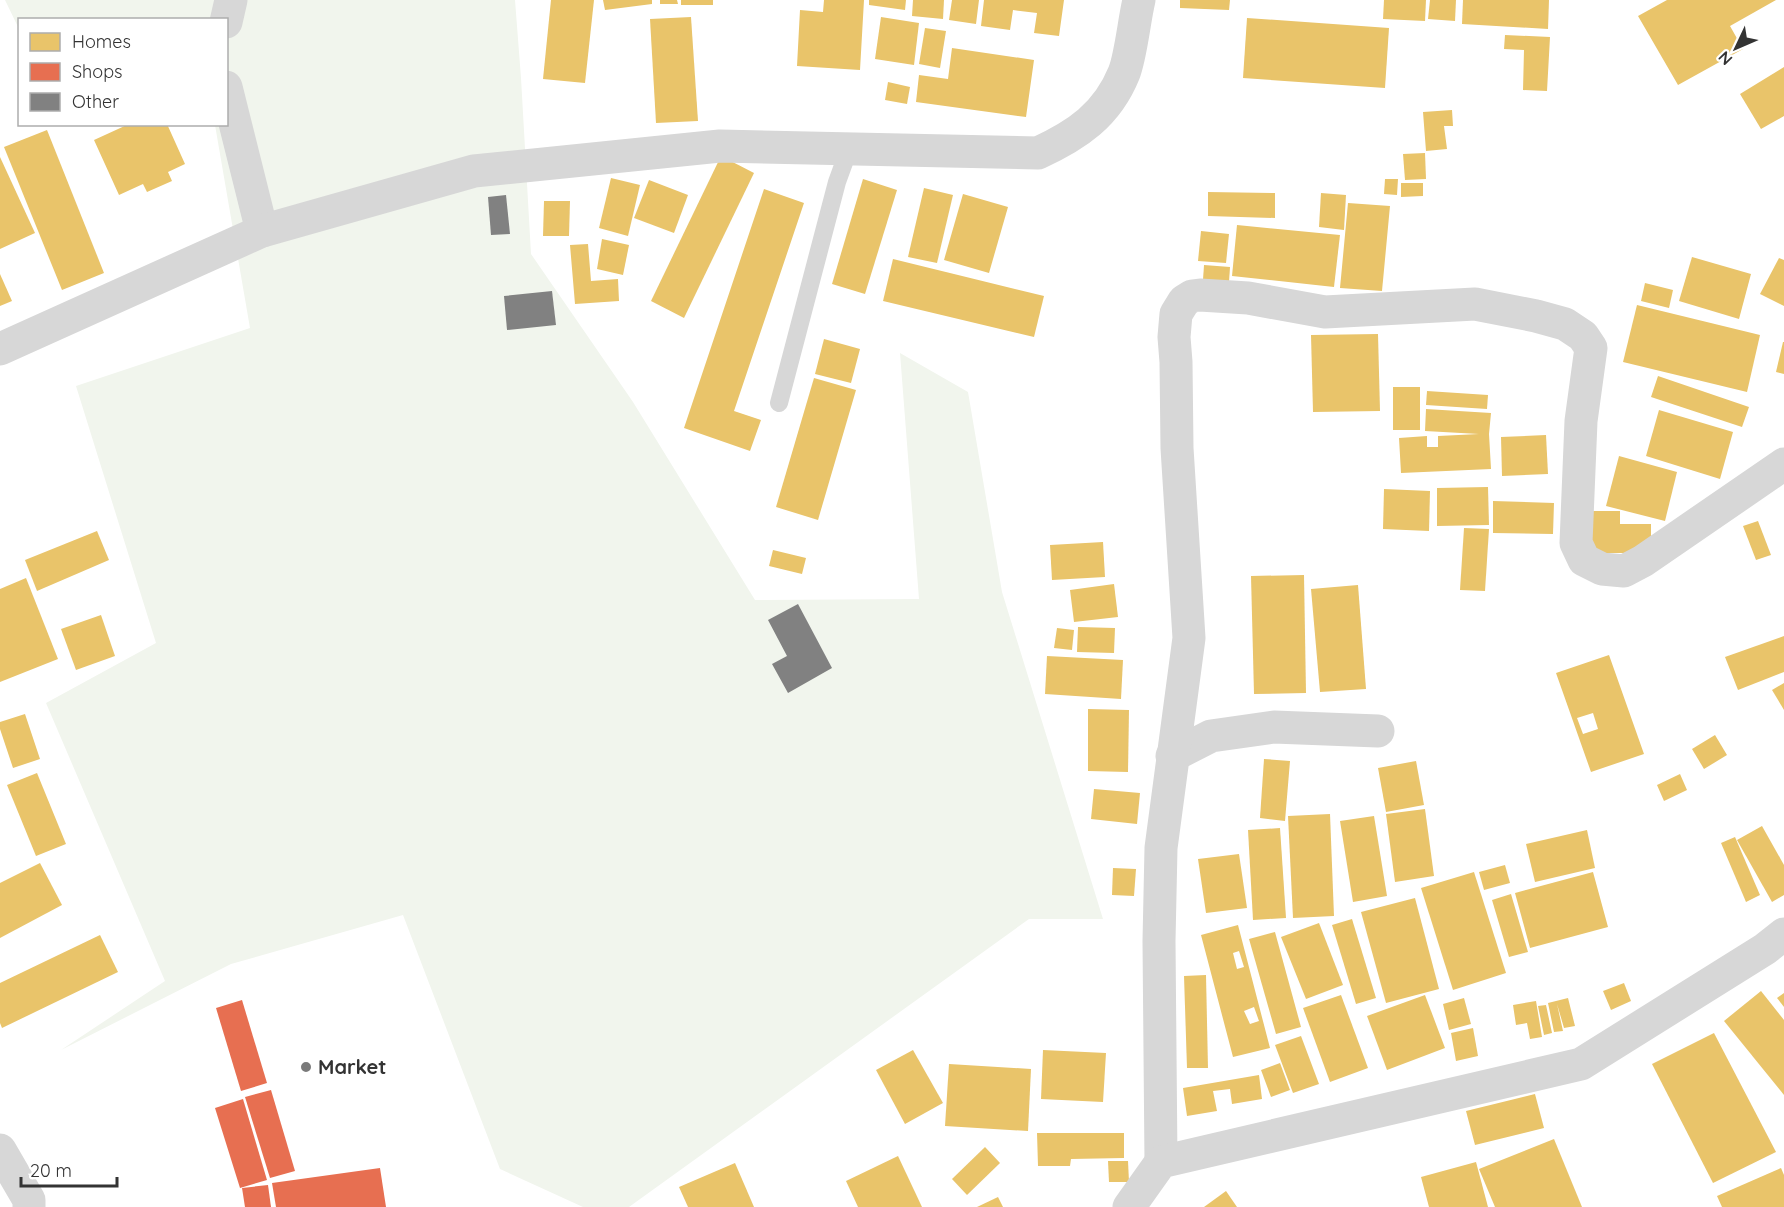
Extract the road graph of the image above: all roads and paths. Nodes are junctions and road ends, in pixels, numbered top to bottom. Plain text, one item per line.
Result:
1 (231, 0) edge
2 (1139, 0) edge
3 (227, 18) edge
4 (228, 95) edge
5 (849, 149) junction
6 (262, 231) junction
7 (0, 349) edge
8 (779, 403) dead end
9 (1784, 464) edge
10 (1378, 731) dead end
11 (1172, 756) junction
12 (1784, 934) edge
13 (0, 1150) edge
14 (1161, 1162) junction
15 (29, 1207) edge
16 (1129, 1207) edge

1 - 3 street
2 - 5 street
4 - 6 street
5 - 6 street
5 - 8 lane
6 - 7 street
9 - 11 street
10 - 11 street
11 - 14 street
12 - 14 street
13 - 15 street
14 - 16 street

